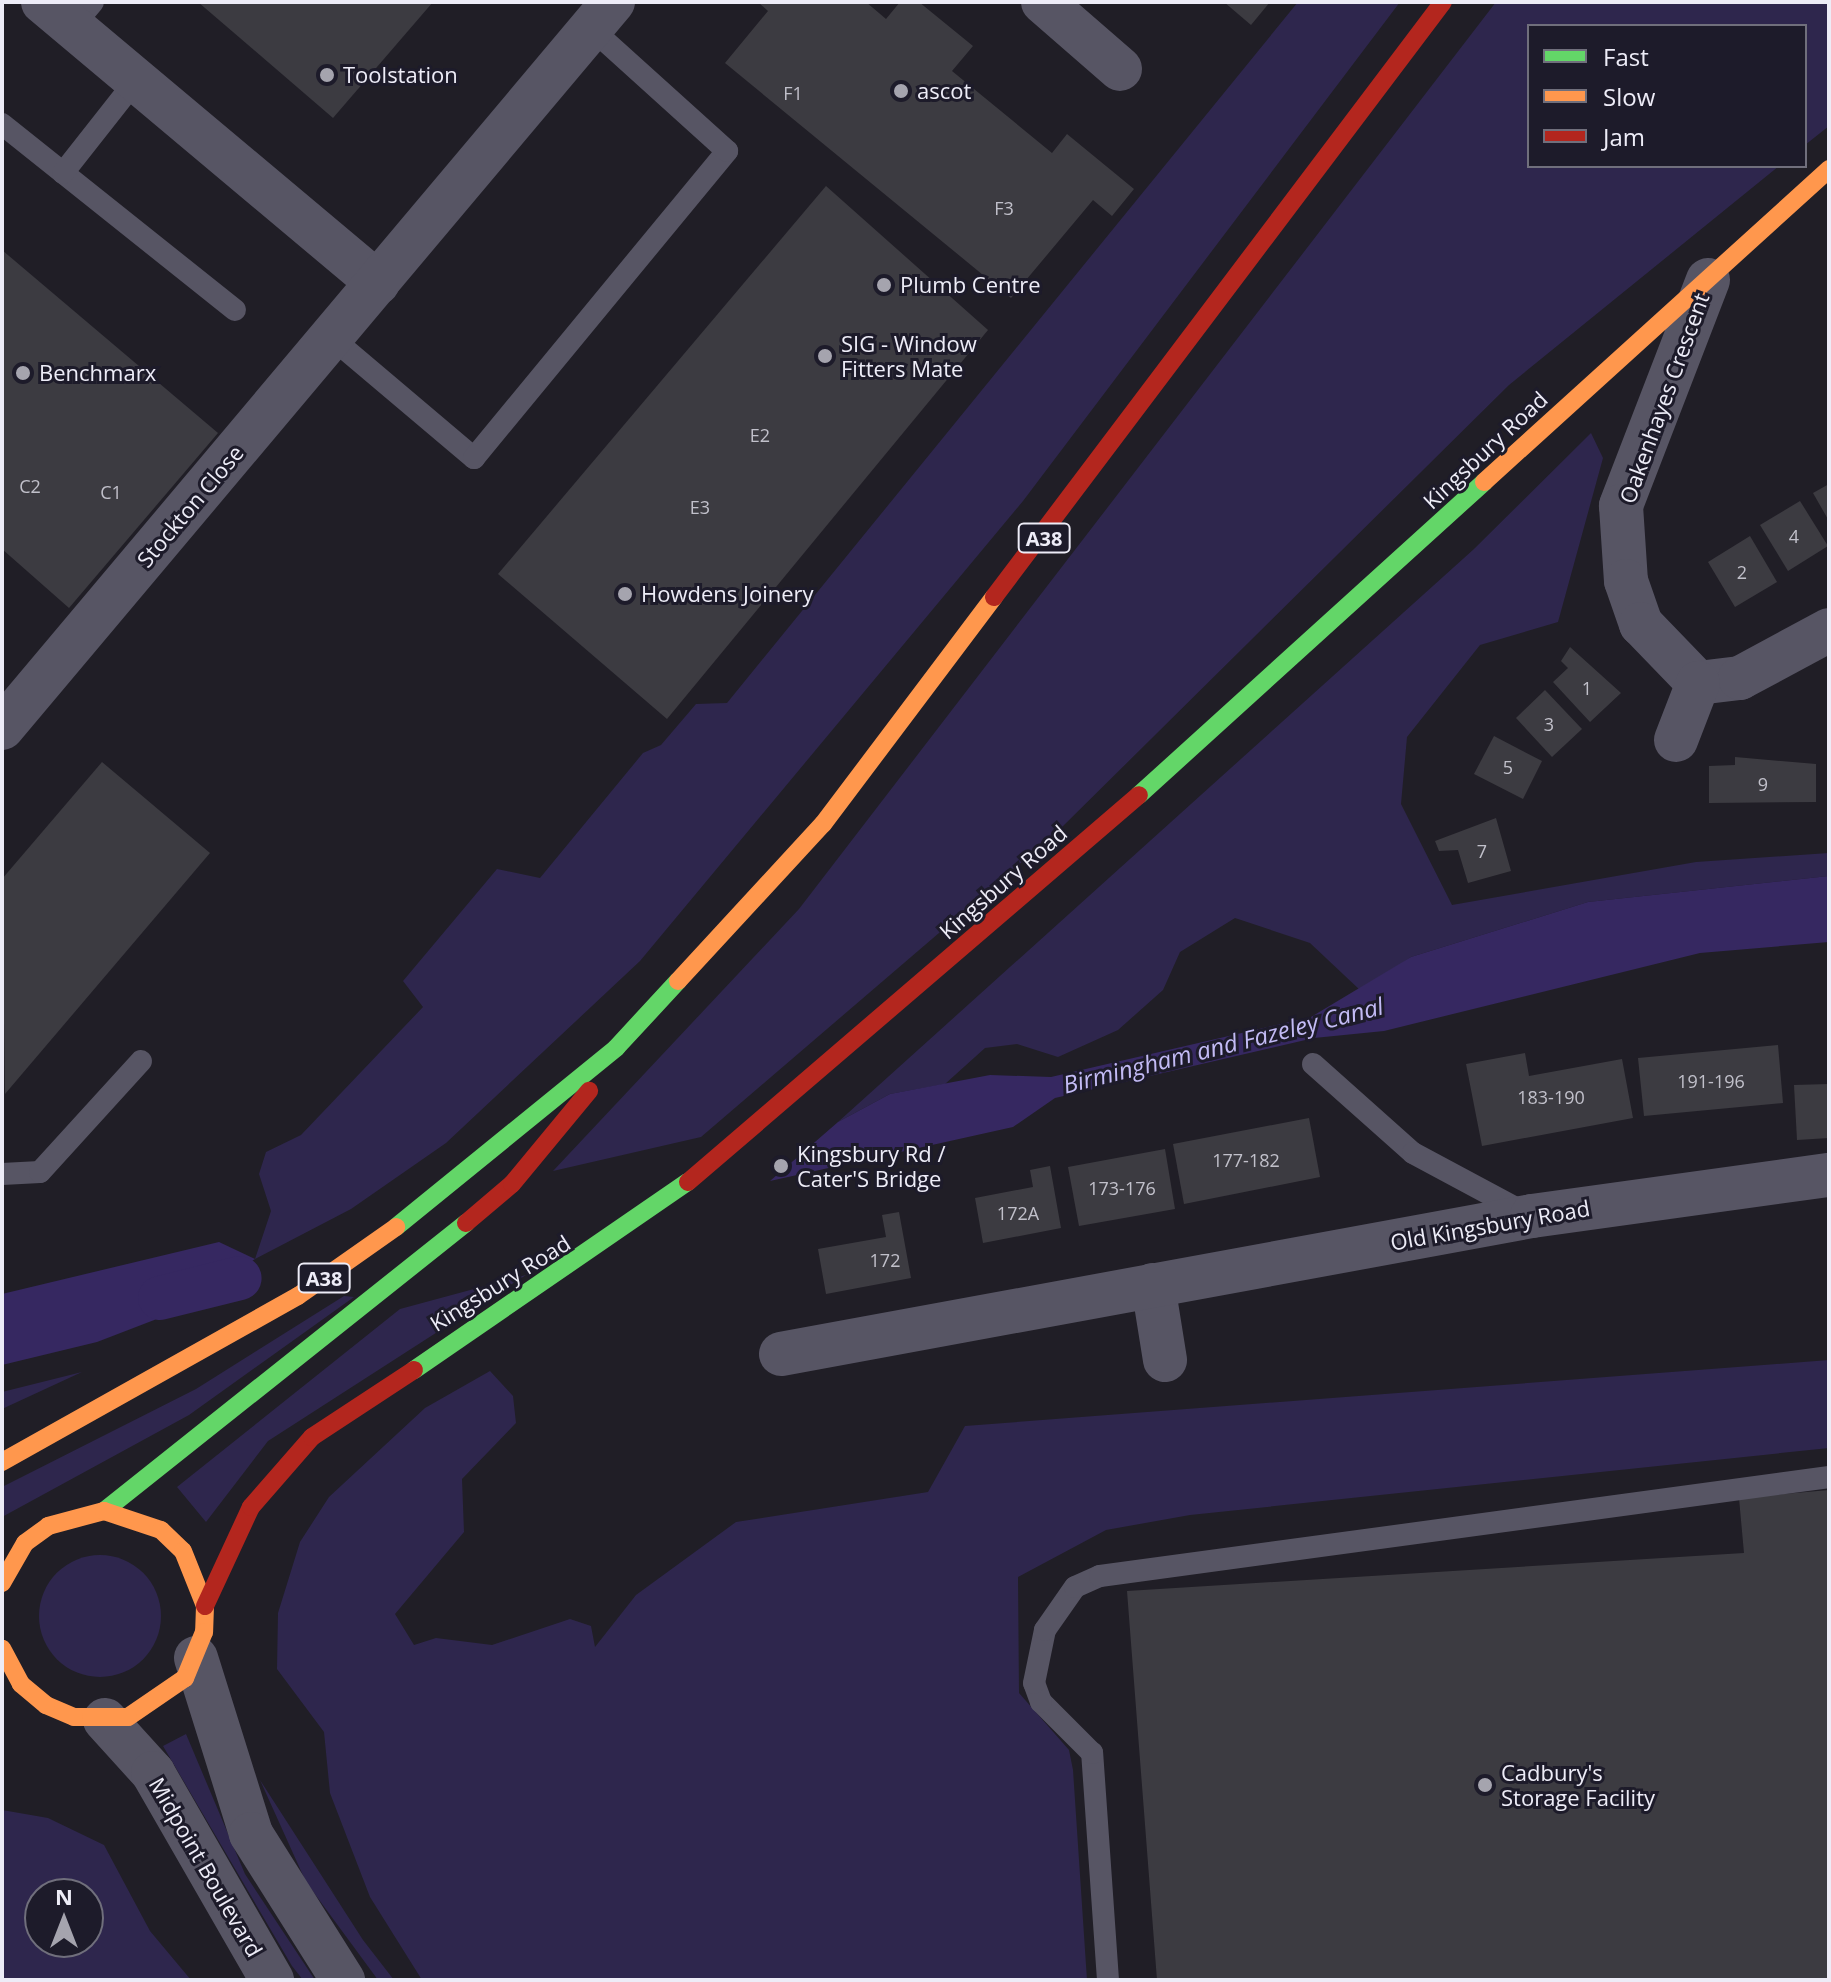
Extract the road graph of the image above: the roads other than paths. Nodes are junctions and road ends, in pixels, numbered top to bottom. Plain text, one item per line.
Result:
1 (1043, 2) edge
2 (1443, 2) edge
3 (70, 10) edge
4 (602, 15) edge
5 (1120, 69) dead end
6 (137, 79) junction
7 (2, 124) edge
8 (1829, 169) edge
9 (63, 173) junction
10 (1708, 280) junction
11 (378, 283) junction
12 (235, 310) dead end
13 (332, 338) junction
14 (1829, 630) edge
15 (1698, 683) junction
16 (6, 716) edge
17 (1676, 740) dead end
18 (616, 1048) junction
19 (141, 1061) dead end
20 (1313, 1064) dead end
21 (2, 1174) edge
22 (1829, 1175) edge
23 (1532, 1216) junction
24 (1153, 1285) junction
25 (781, 1354) dead end
26 (1165, 1360) dead end
27 (2, 1462) edge
28 (1829, 1477) edge
29 (104, 1511) junction
30 (2, 1583) edge
31 (205, 1606) junction
32 (2, 1649) edge
33 (196, 1658) junction
34 (46, 1705) junction
35 (17, 1708) dead end
36 (105, 1720) junction
37 (272, 1980) edge
38 (343, 1980) edge
39 (1108, 1980) edge

1 - 5 street
2 - 18 highway, A38
3 - 6 street
4 - 11 street, Stockton Close
4 - 13 lane
6 - 9 lane
6 - 11 street
7 - 9 lane
8 - 10 highway, Kingsbury Road
9 - 12 lane
10 - 15 street, Oakenhayes Crescent
10 - 31 highway, Kingsbury Road
11 - 13 street, Stockton Close
13 - 16 street, Stockton Close
14 - 15 street
15 - 17 street
18 - 27 highway, A38
18 - 29 highway, A38
19 - 21 lane
20 - 23 lane
22 - 23 street, Old Kingsbury Road
23 - 24 street, Old Kingsbury Road
24 - 25 street, Old Kingsbury Road
24 - 26 street
28 - 39 lane
29 - 30 highway, A38
29 - 31 highway
31 - 33 highway, Kingsbury Road
32 - 34 highway
33 - 36 highway
33 - 38 street
34 - 35 highway
34 - 36 highway
36 - 37 street, Midpoint Boulevard

